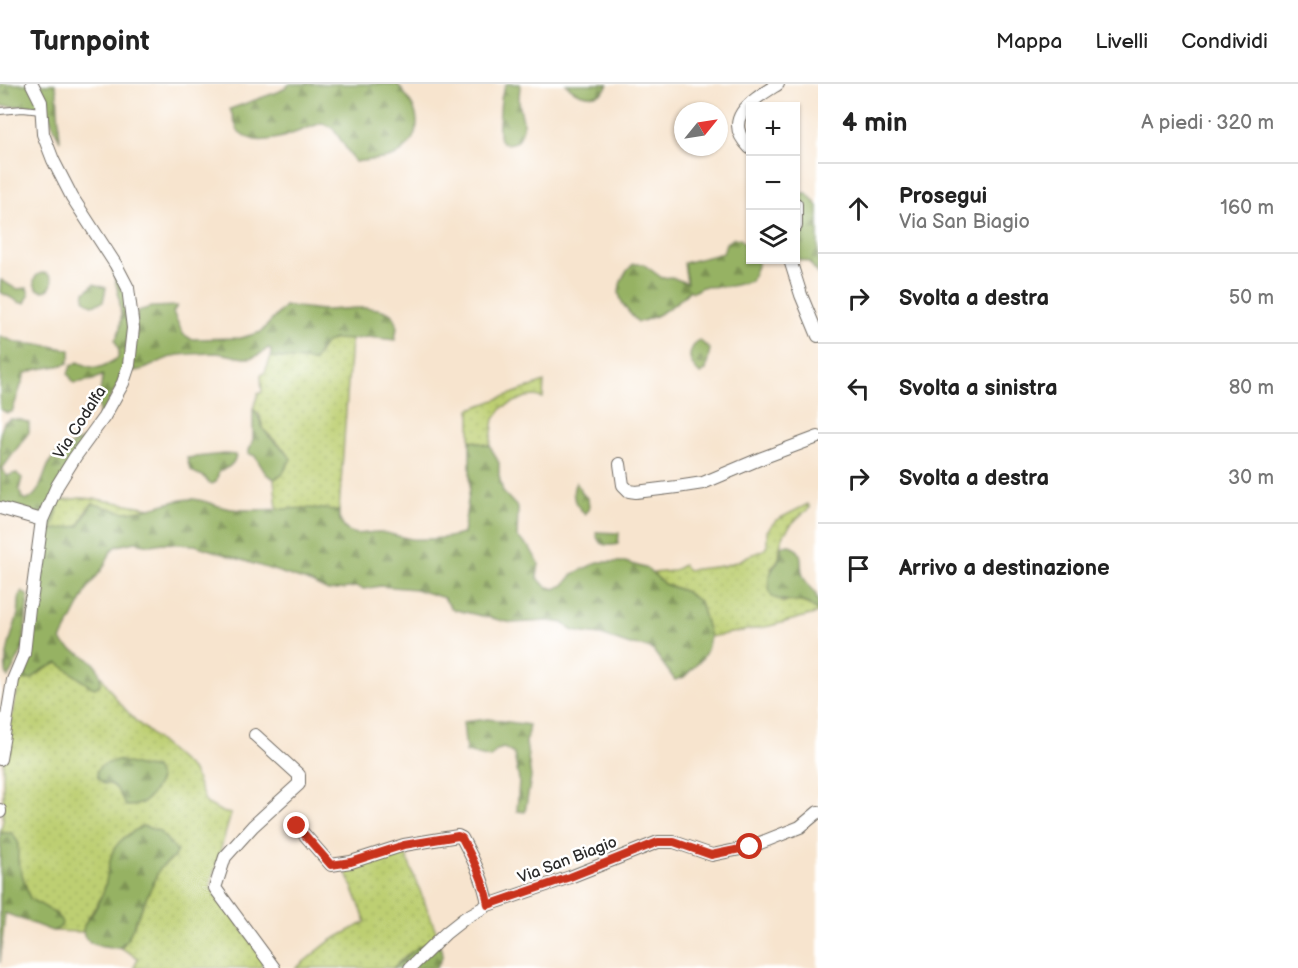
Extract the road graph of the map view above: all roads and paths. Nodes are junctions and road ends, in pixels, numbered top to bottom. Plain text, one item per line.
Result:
1 (32, 84) edge
2 (778, 84) edge
3 (753, 102) edge
4 (746, 107) edge
5 (0, 111) edge
6 (41, 111) junction
7 (746, 144) edge
8 (791, 264) edge
9 (818, 336) edge
10 (818, 437) edge
11 (620, 464) dead end
12 (0, 508) edge
13 (42, 520) junction
14 (255, 735) dead end
15 (0, 759) edge
16 (818, 812) edge
17 (297, 826) dead end
18 (488, 905) junction
19 (274, 968) edge
20 (410, 968) edge

1 - 6 street, Via Codalfa
2 - 3 street
4 - 7 street
5 - 6 lane
6 - 13 street, Via Codalfa
8 - 9 street
10 - 11 street
12 - 13 street
13 - 15 street, Via Codalfa
14 - 19 street
16 - 18 street, Via San Biagio
17 - 18 street
18 - 20 street, Via San Biagio

